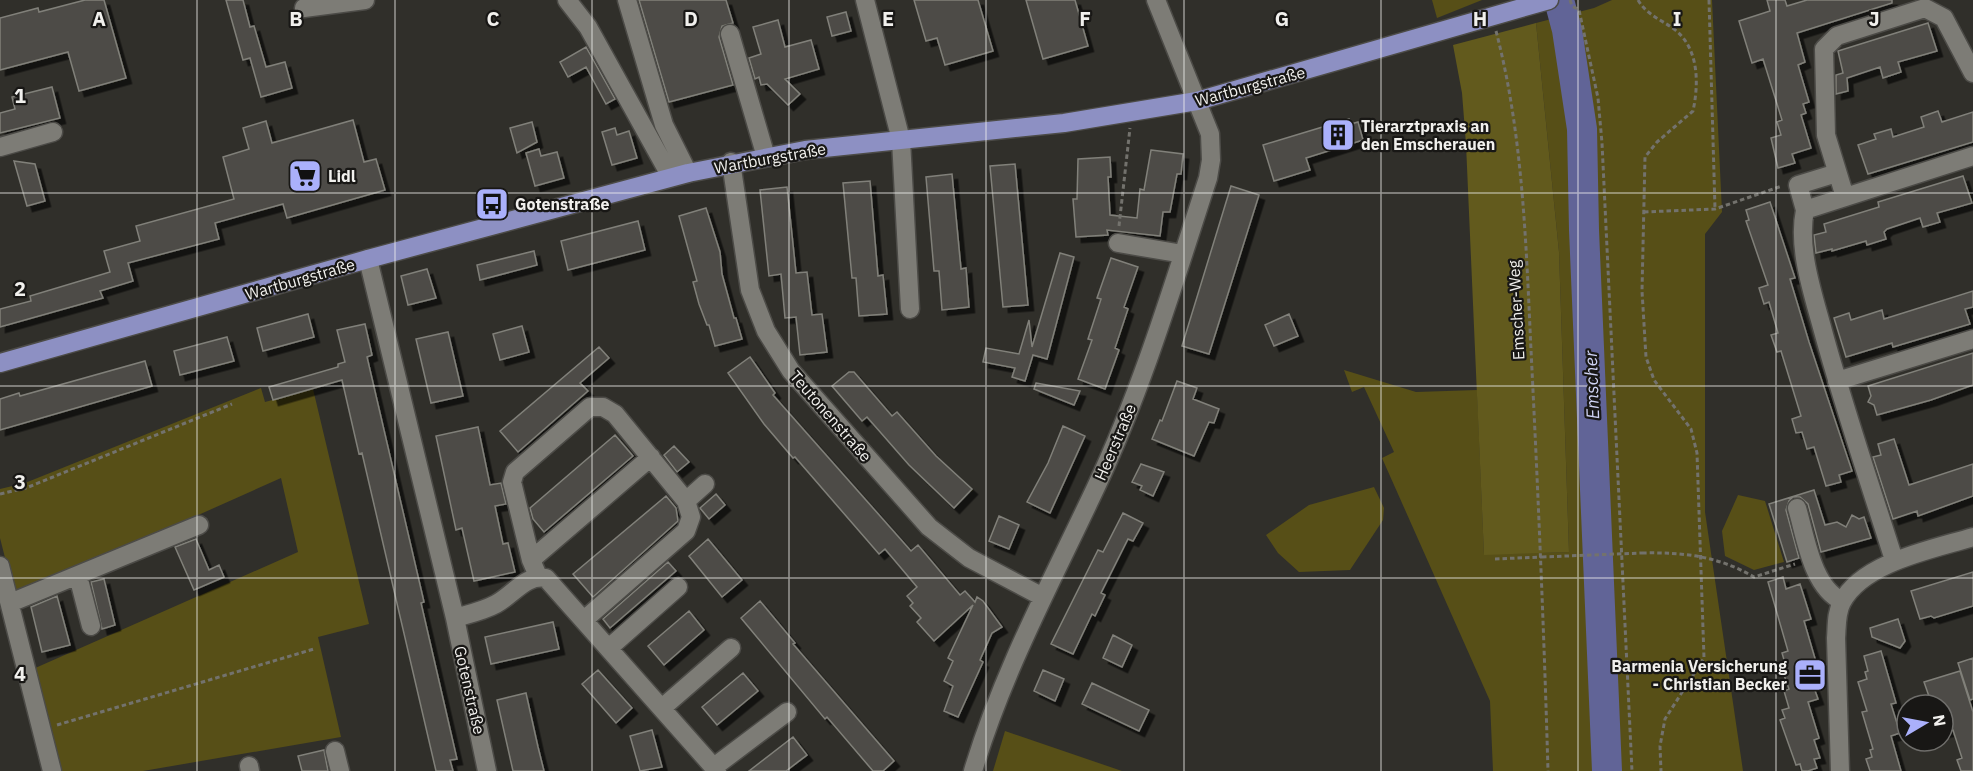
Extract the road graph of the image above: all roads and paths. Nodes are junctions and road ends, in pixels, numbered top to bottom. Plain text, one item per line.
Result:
1 (365, 0) edge
2 (567, 0) edge
3 (627, 0) edge
4 (865, 0) edge
5 (1156, 0) edge
6 (1550, 0) edge
7 (1570, 0) edge
8 (1638, 0) edge
9 (1709, 0) edge
10 (304, 8) dead end
11 (1492, 16) junction
12 (730, 34) dead end
13 (1973, 73) edge
14 (1197, 101) junction
15 (1132, 112) junction
16 (53, 132) dead end
17 (901, 140) junction
18 (0, 147) edge
19 (1973, 156) edge
20 (766, 157) junction
21 (731, 162) junction
22 (1837, 172) junction
23 (679, 175) junction
24 (1798, 185) junction
25 (1845, 197) junction
26 (1714, 209) junction
27 (1805, 210) junction
28 (1644, 212) junction
29 (1118, 243) joint
30 (1183, 254) junction
31 (369, 259) junction
32 (910, 309) dead end
33 (1973, 339) edge
34 (0, 363) edge
35 (1837, 381) junction
36 (231, 404) dead end
37 (651, 457) junction
38 (705, 484) dead end
39 (0, 494) edge
40 (686, 501) junction
41 (1797, 508) dead end
42 (199, 525) dead end
43 (1973, 537) edge
44 (1702, 555) junction
45 (1542, 557) junction
46 (1495, 559) dead end
47 (1813, 559) junction
48 (1894, 560) junction
49 (534, 568) junction
50 (1, 574) edge
51 (78, 576) junction
52 (678, 587) dead end
53 (1041, 596) junction
54 (1842, 601) junction
55 (9, 603) junction
56 (454, 618) junction
57 (584, 620) junction
58 (91, 626) dead end
59 (610, 647) junction
60 (731, 648) dead end
61 (314, 649) dead end
62 (662, 708) junction
63 (787, 712) dead end
64 (41, 729) junction
65 (335, 751) dead end
66 (716, 769) edge
67 (52, 771) edge
68 (339, 771) edge
69 (487, 771) edge
70 (973, 771) edge
71 (1548, 771) edge
72 (1632, 771) edge
73 (1661, 771) edge
74 (1840, 771) edge

1 - 10 street
2 - 23 street
3 - 23 street
4 - 17 street
5 - 14 street, Heerstraße
6 - 11 main road, Wartburgstraße
7 - 72 path
8 - 28 path
9 - 26 path
11 - 14 main road, Wartburgstraße
11 - 45 path, Emscher-Weg
12 - 20 street
13 - 22 street
14 - 15 main road, Wartburgstraße
14 - 30 street, Heerstraße
15 - 17 main road, Wartburgstraße
15 - 29 path
16 - 18 street
17 - 20 main road, Wartburgstraße
17 - 32 street
19 - 25 street
20 - 21 main road, Wartburgstraße
21 - 23 main road, Wartburgstraße
21 - 53 street, Teutonenstraße
22 - 24 street
22 - 25 street
23 - 31 main road, Wartburgstraße
24 - 26 path
24 - 27 street
25 - 27 street
26 - 28 path
27 - 35 street
28 - 44 path
29 - 30 street
30 - 53 street, Heerstraße
31 - 34 main road, Wartburgstraße
31 - 56 street, Gotenstraße
33 - 35 street
35 - 48 street
36 - 39 path
37 - 40 street
37 - 49 street
37 - 49 street
38 - 40 street
40 - 57 street
41 - 47 street
42 - 51 street
43 - 48 street
44 - 45 path, bridge
44 - 47 path
44 - 73 path
45 - 46 path
45 - 71 path, Emscher-Weg
47 - 54 street
48 - 54 street
49 - 56 street
49 - 57 street
50 - 55 street
51 - 55 street
51 - 58 street
52 - 59 street
53 - 70 street, Heerstraße
54 - 74 street
55 - 64 street
56 - 69 street, Gotenstraße
57 - 59 street
59 - 62 street
60 - 62 street
61 - 64 path
62 - 66 street
63 - 66 street
64 - 67 street
65 - 68 street

